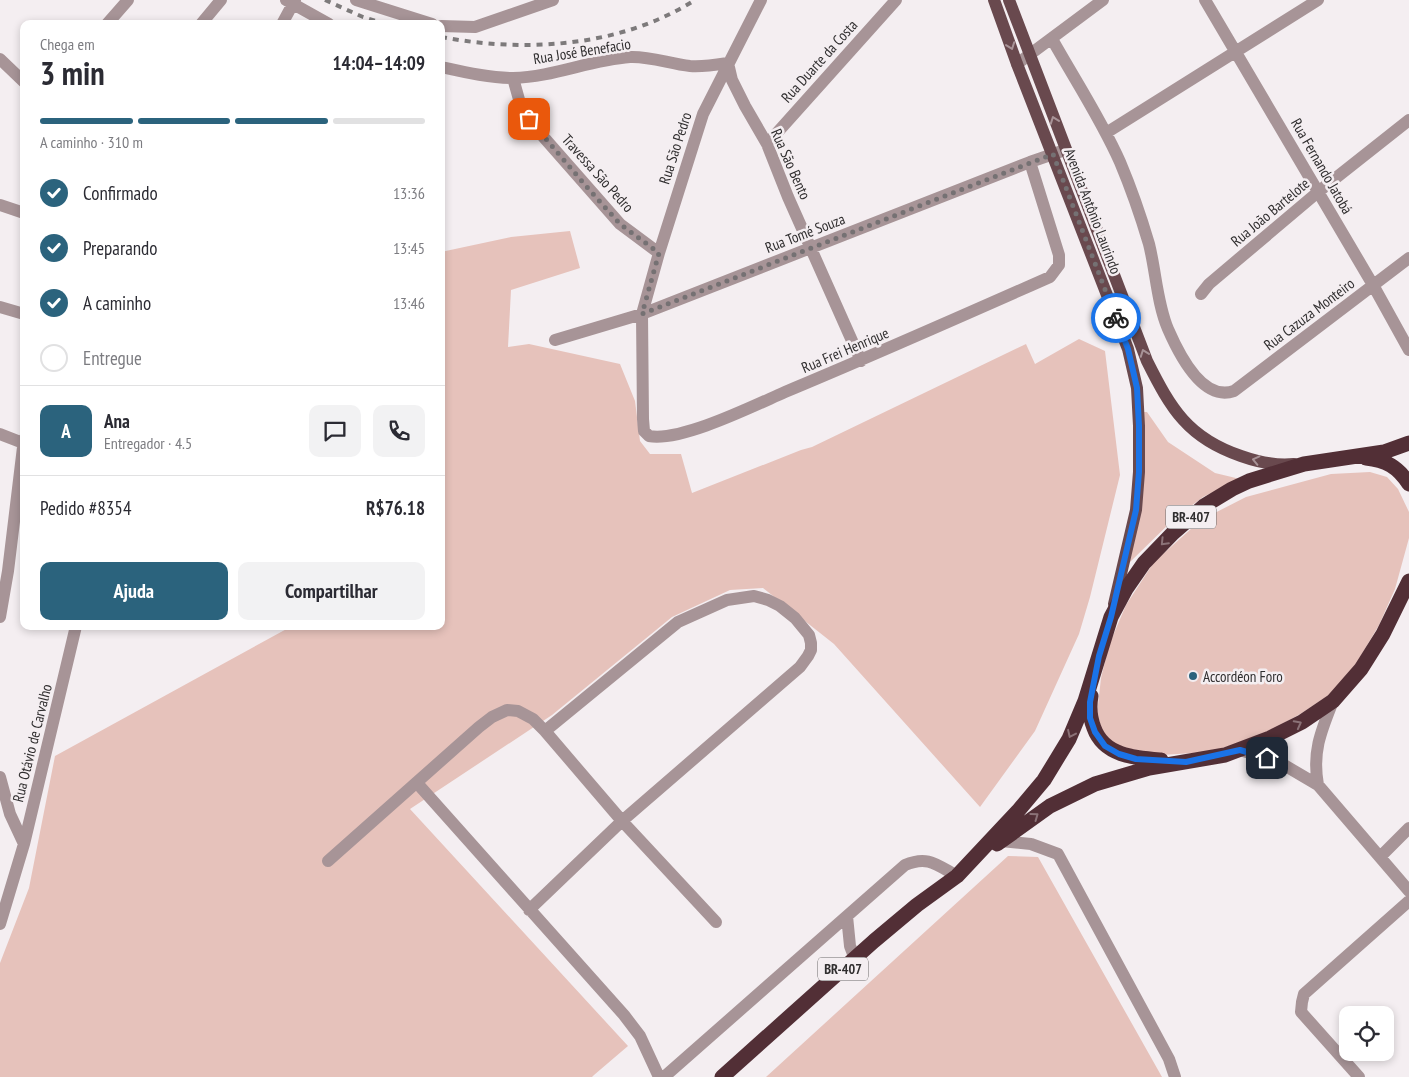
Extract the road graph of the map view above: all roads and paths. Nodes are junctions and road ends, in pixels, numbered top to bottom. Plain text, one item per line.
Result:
1 (221, 0) edge
2 (356, 0) edge
3 (553, 0) edge
4 (760, 0) edge
5 (896, 0) edge
6 (994, 0) edge
7 (1009, 0) edge
8 (1103, 0) edge
9 (1205, 0) edge
10 (1318, 0) edge
11 (292, 1) edge
12 (119, 3) edge
13 (110, 20) edge
14 (204, 20) edge
15 (284, 20) edge
16 (322, 20) edge
17 (419, 20) edge
18 (445, 26) edge
19 (1052, 39) junction
20 (1236, 51) junction
21 (1031, 56) junction
22 (0, 59) edge
23 (728, 63) junction
24 (1017, 64) junction
25 (445, 68) edge
26 (20, 78) edge
27 (513, 78) junction
28 (1409, 120) edge
29 (1106, 133) junction
30 (767, 144) junction
31 (1059, 152) junction
32 (1030, 162) junction
33 (1318, 192) junction
34 (0, 205) edge
35 (20, 212) edge
36 (810, 248) junction
37 (659, 253) junction
38 (1409, 258) edge
39 (1373, 285) junction
40 (1201, 294) dead end
41 (0, 307) edge
42 (20, 313) edge
43 (642, 314) junction
44 (555, 340) dead end
45 (1409, 350) edge
46 (861, 361) junction
47 (0, 434) edge
48 (20, 442) edge
49 (1409, 444) edge
50 (1347, 456) junction
51 (1304, 464) junction
52 (20, 469) edge
53 (1409, 484) edge
54 (1409, 581) edge
55 (0, 617) edge
56 (1111, 617) junction
57 (75, 630) edge
58 (1099, 656) junction
59 (1333, 701) junction
60 (545, 731) junction
61 (1240, 750) junction
62 (1186, 762) junction
63 (0, 777) edge
64 (417, 783) junction
65 (1318, 785) junction
66 (622, 821) junction
67 (1409, 828) edge
68 (1001, 841) junction
69 (24, 844) junction
70 (1380, 857) junction
71 (328, 861) dead end
72 (962, 870) junction
73 (1409, 891) edge
74 (1409, 901) edge
75 (529, 910) junction
76 (847, 916) junction
77 (716, 922) dead end
78 (0, 924) edge
79 (855, 959) junction
80 (660, 1077) edge
81 (664, 1077) edge
82 (722, 1077) edge
83 (1176, 1077) edge
84 (1359, 1077) edge

1 - 14 street
2 - 17 street
3 - 18 street
4 - 23 street, Rua São Pedro
5 - 30 street, Rua Duarte da Costa
6 -> 24 main road, Avenida Antônio Laurindo
7 - 21 main road, Avenida Antônio Laurindo
8 - 19 street
9 - 20 street, Rua Fernando Jatobá
10 - 20 street
11 - 15 street
11 - 16 street
12 - 13 street
19 - 21 street
19 - 29 street
20 - 29 street
20 - 33 street, Rua Fernando Jatobá
21 - 24 street
31 -> 21 main road, Avenida Antônio Laurindo
22 - 26 street
23 - 27 street, Rua José Benefacio
23 - 30 street, Rua São Bento
23 - 37 street, Rua São Pedro
24 - 31 main road, Avenida Antônio Laurindo
25 - 27 street, Rua José Benefacio
27 - 37 street, Travessa São Pedro
28 - 33 street, Rua João Bartelote
29 - 39 street, Rua Cazuza Monteiro
30 - 36 street, Rua São Bento
31 - 32 street, Rua Tomé Souza
51 -> 31 main road, Avenida Antônio Laurindo
31 - 56 main road, Avenida Antônio Laurindo
32 - 36 street, Rua Tomé Souza
32 - 46 street, Rua Frei Henrique
33 - 39 street, Rua Fernando Jatobá
33 - 40 street, Rua João Bartelote
34 - 35 street
36 - 43 street, Rua Tomé Souza
36 - 46 street, Rua São Bento
37 - 43 street, Rua São Pedro
38 - 39 street, Rua Cazuza Monteiro
39 - 45 street, Rua Fernando Jatobá
41 - 42 street
43 - 44 street, Rua Tomé Souza
43 - 46 street, Rua Frei Henrique
47 - 48 street
49 - 50 highway, BR-407
50 - 51 highway, BR-407
50 - 53 highway, BR-407
51 -> 56 highway, BR-407
52 - 55 street
54 - 59 highway, BR-407
56 - 58 highway, BR-407
57 - 69 street, Rua Otávio de Carvalho
58 - 62 highway, BR-407
58 -> 72 highway, BR-407
61 -> 59 highway, BR-407
59 - 65 street
60 - 64 street
60 - 66 street
60 - 66 street
61 - 62 highway, BR-407
61 - 65 street
68 -> 62 highway, BR-407
63 - 69 street
64 - 71 street
64 - 75 street
65 - 70 street
66 - 75 street
66 - 77 street
67 - 70 street
68 - 72 highway, BR-407
68 - 83 street
69 - 78 street, Rua Otávio de Carvalho
70 - 73 street
72 - 76 street
72 - 79 highway, BR-407
74 - 84 street
75 - 80 street
76 - 79 street
76 - 81 street
79 - 82 highway, BR-407

